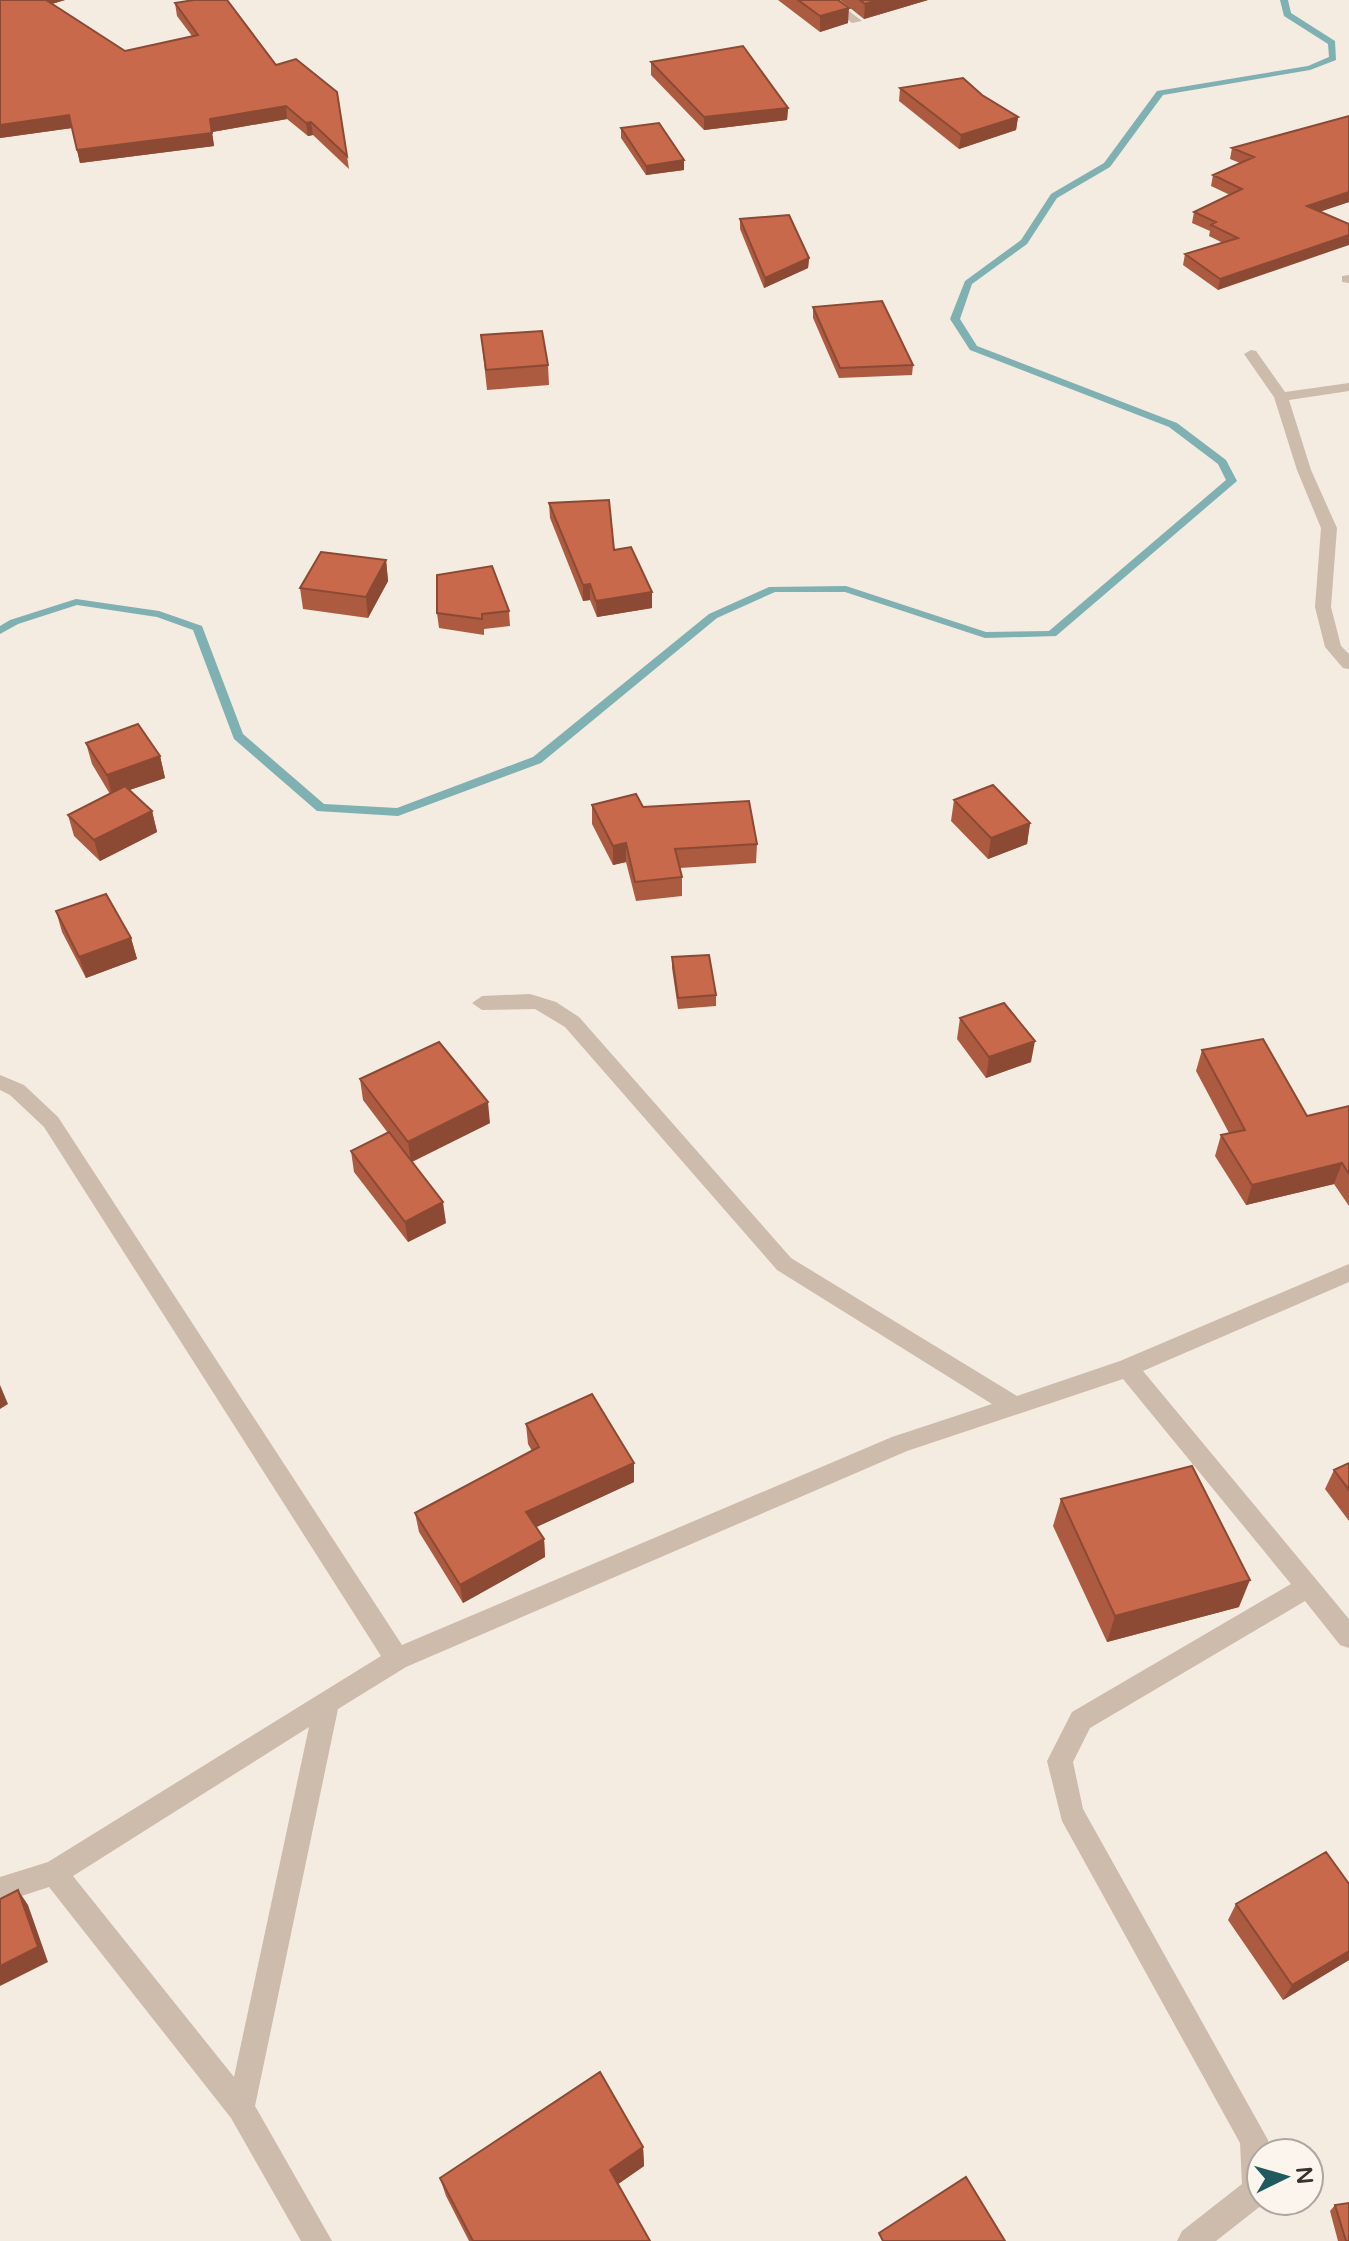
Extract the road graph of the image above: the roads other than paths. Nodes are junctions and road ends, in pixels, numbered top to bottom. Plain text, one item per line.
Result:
1 (828, 0) edge
2 (856, 21) dead end
3 (1251, 354) dead end
4 (1349, 387) edge
5 (1281, 397) junction
6 (1349, 664) edge
7 (482, 1003) dead end
8 (0, 1082) edge
9 (1349, 1273) edge
10 (1127, 1368) junction
11 (1015, 1406) junction
12 (1308, 1587) junction
13 (1349, 1637) edge
14 (397, 1659) junction
15 (327, 1703) junction
16 (54, 1873) junction
17 (0, 1890) edge
18 (241, 2108) junction
19 (317, 2241) edge
20 (1192, 2241) edge

1 - 2 street
3 - 5 street
4 - 5 street
5 - 6 street
7 - 11 street
8 - 14 street
9 - 10 street
10 - 11 street
10 - 12 street
11 - 14 street
12 - 13 street
12 - 20 street
14 - 15 street
15 - 16 street
15 - 18 street
16 - 17 street
16 - 18 street
18 - 19 street

